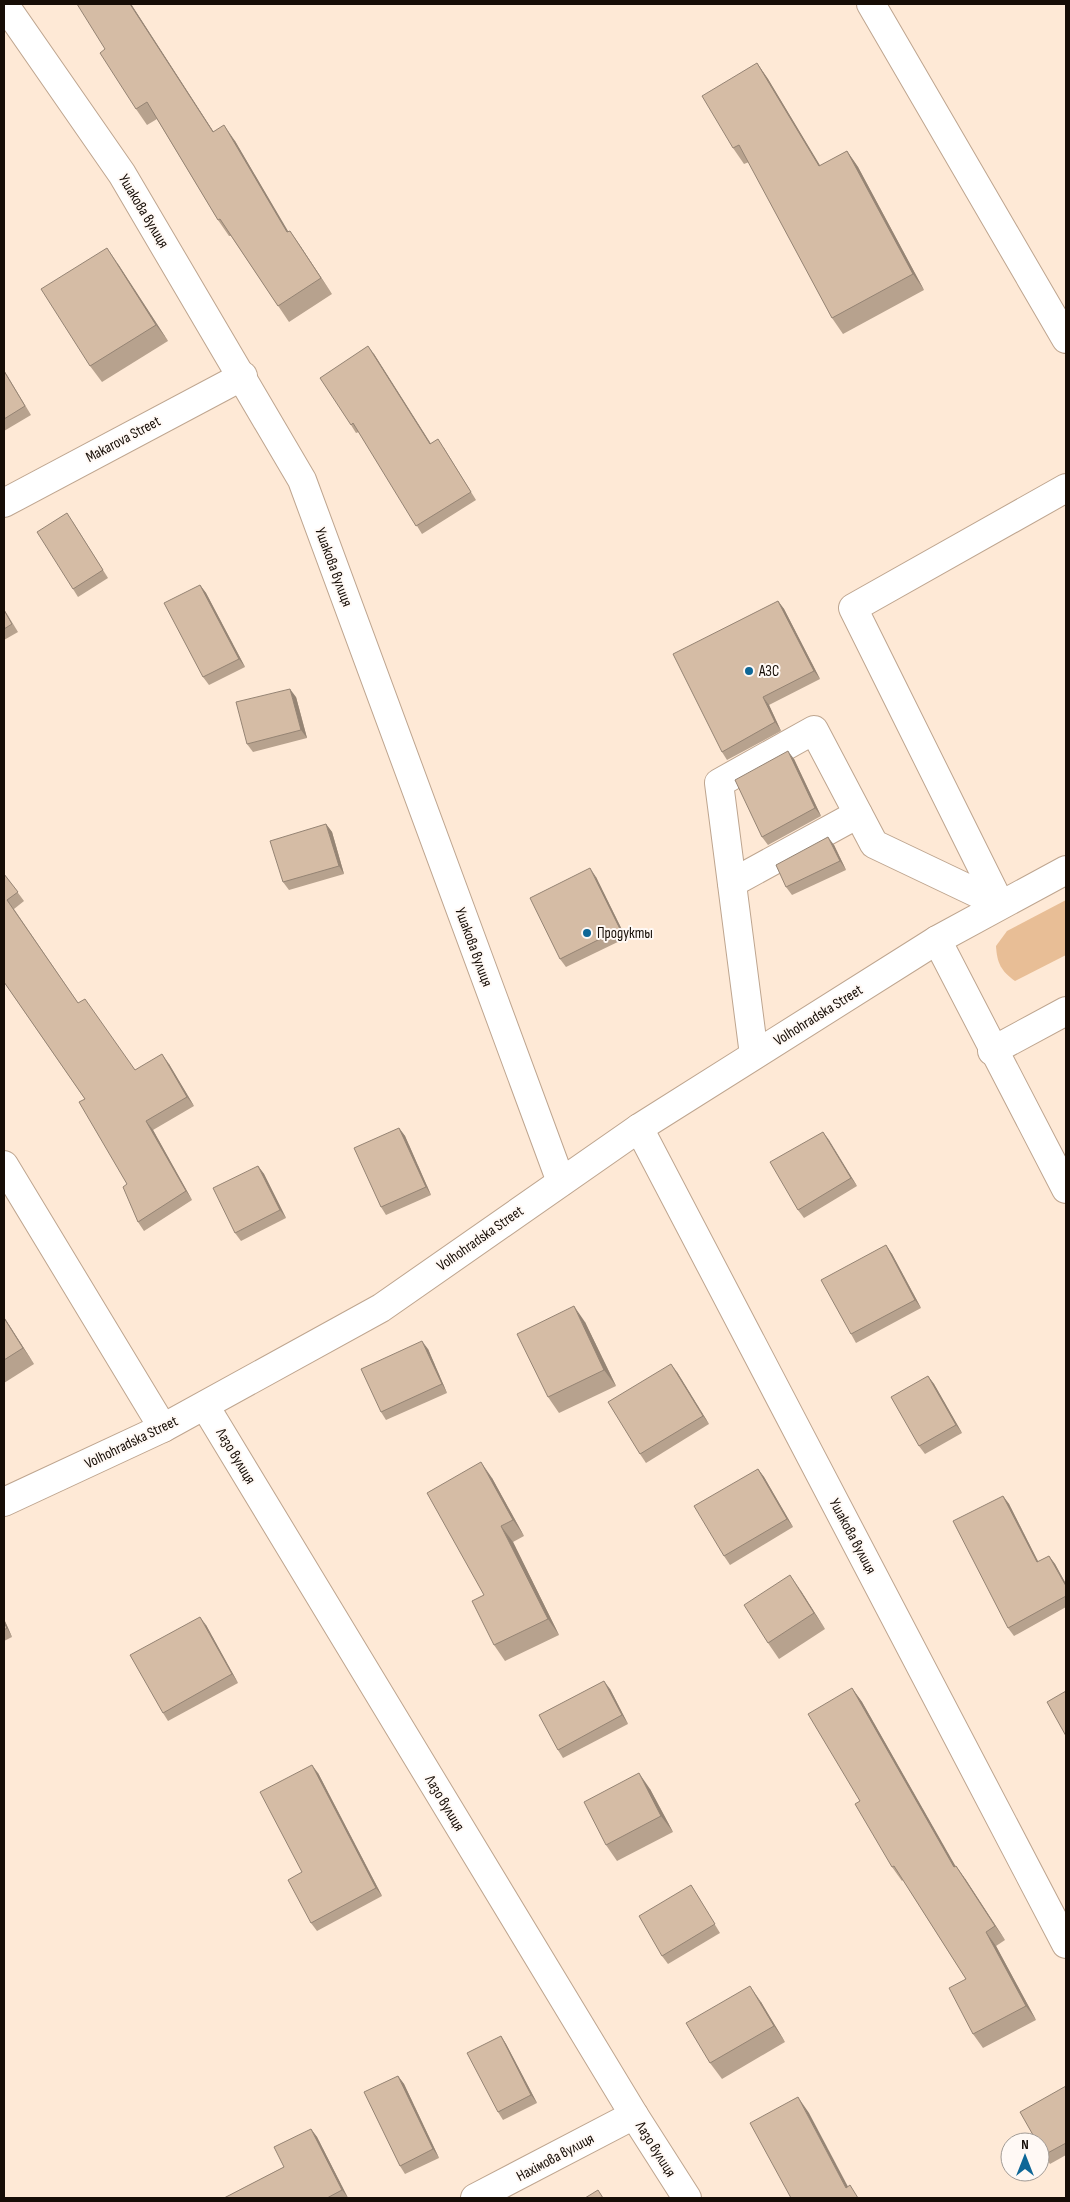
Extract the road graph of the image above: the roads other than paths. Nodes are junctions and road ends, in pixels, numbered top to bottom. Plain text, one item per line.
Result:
1 (4, 4) edge
2 (871, 4) edge
3 (1066, 339) edge
4 (243, 376) junction
5 (1066, 488) edge
6 (4, 503) edge
7 (858, 814) junction
8 (1066, 870) edge
9 (732, 883) junction
10 (1000, 904) junction
11 (937, 940) junction
12 (1066, 1011) edge
13 (992, 1051) junction
14 (754, 1056) junction
15 (639, 1128) junction
16 (4, 1165) edge
17 (561, 1182) junction
18 (1066, 1189) edge
19 (205, 1406) junction
20 (163, 1428) junction
21 (4, 1502) edge
22 (1066, 1944) edge
23 (634, 2115) junction
24 (475, 2198) edge
25 (687, 2198) edge

1 - 4 street, Ушакова вулиця
2 - 3 street
4 - 6 street, Makarova Street
4 - 17 street, Ушакова вулиця
5 - 10 street
7 - 9 street
7 - 9 street
7 - 10 street
8 - 10 street, Volhohradska Street
9 - 14 street
10 - 11 street, Volhohradska Street
11 - 13 street
11 - 14 street, Volhohradska Street
12 - 13 street
13 - 18 street
14 - 15 street, Volhohradska Street
15 - 17 street, Volhohradska Street
15 - 22 street, Ушакова вулиця
16 - 20 street
17 - 19 street, Volhohradska Street
19 - 20 street, Volhohradska Street
19 - 23 street, Лазо вулиця
20 - 21 street, Volhohradska Street
23 - 24 street, Нахімова вулиця
23 - 25 street, Лазо вулиця

